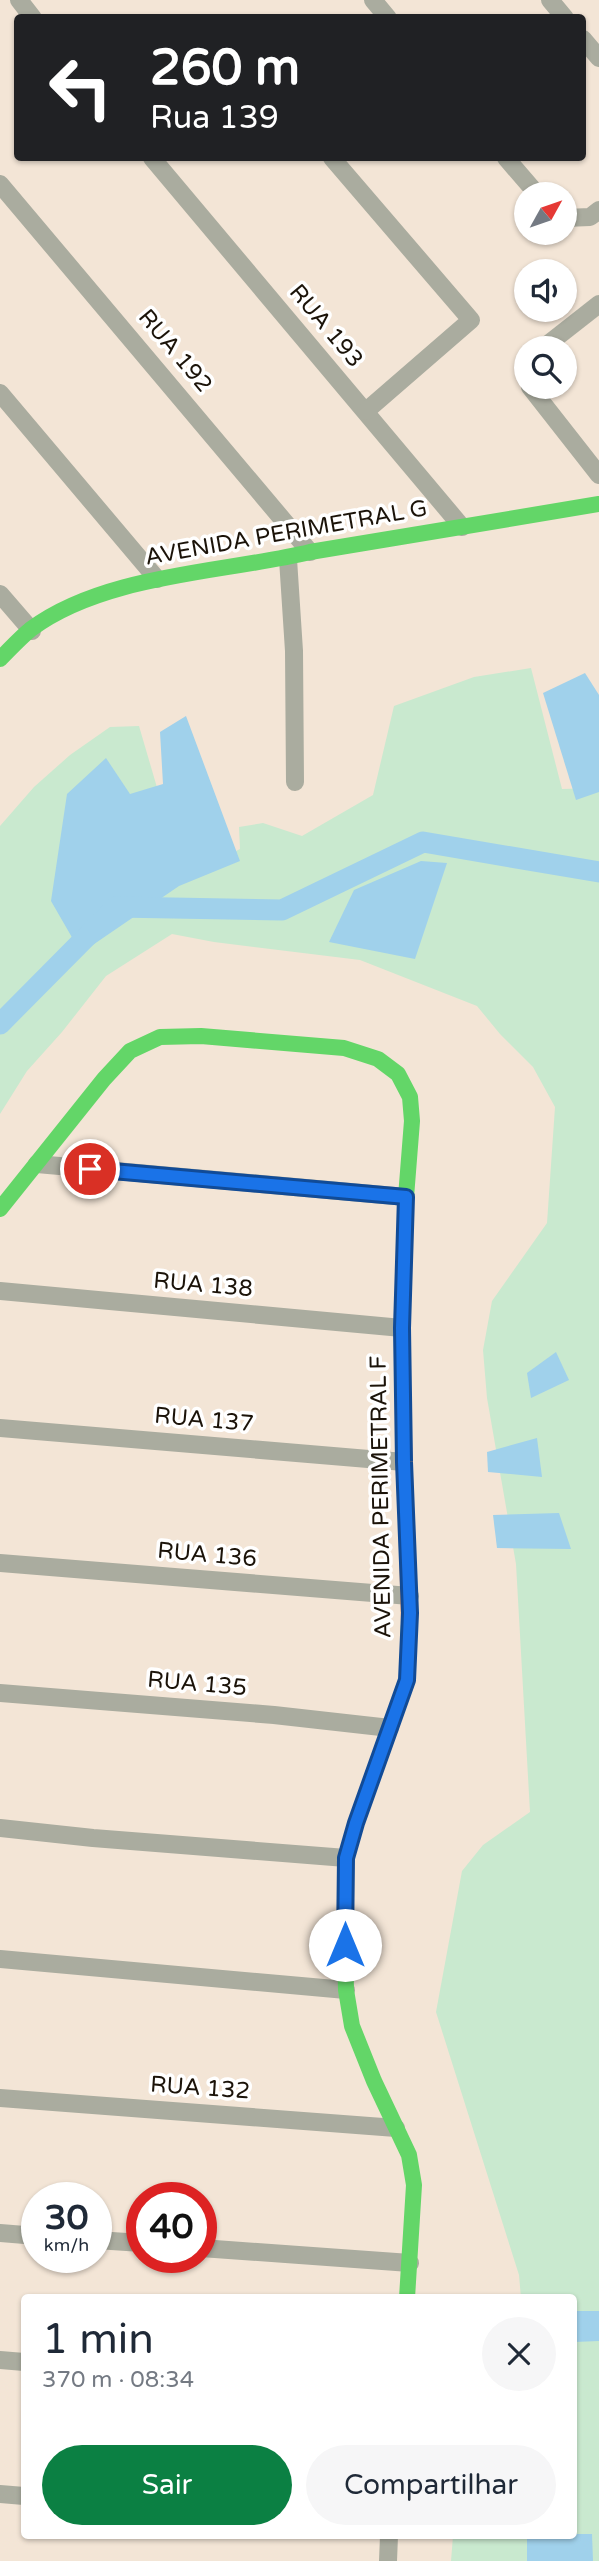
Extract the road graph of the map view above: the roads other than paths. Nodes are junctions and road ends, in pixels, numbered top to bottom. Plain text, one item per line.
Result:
1 (19, 0) edge
2 (373, 0) edge
3 (550, 0) edge
4 (30, 14) edge
5 (385, 14) edge
6 (562, 14) edge
7 (586, 43) edge
8 (599, 58) edge
9 (155, 161) edge
10 (335, 161) edge
11 (509, 161) edge
12 (527, 182) edge
13 (0, 184) edge
14 (599, 210) edge
15 (578, 217) edge
16 (599, 304) edge
17 (558, 336) edge
18 (0, 393) edge
19 (539, 399) edge
20 (366, 411) junction
21 (599, 475) edge
22 (599, 504) edge
23 (462, 527) junction
24 (310, 552) junction
25 (288, 559) junction
26 (157, 579) junction
27 (0, 594) edge
28 (32, 631) junction
29 (0, 659) edge
30 (295, 782) dead end
31 (37, 1164) junction
32 (406, 1197) junction
33 (0, 1209) edge
34 (0, 1291) edge
35 (402, 1328) junction
36 (0, 1428) edge
37 (404, 1462) junction
38 (0, 1563) edge
39 (410, 1596) junction
40 (0, 1693) edge
41 (390, 1728) junction
42 (0, 1828) edge
43 (346, 1858) junction
44 (0, 1959) edge
45 (346, 1990) junction
46 (0, 2098) edge
47 (396, 2128) junction
48 (0, 2233) edge
49 (21, 2235) edge
50 (217, 2249) edge
51 (410, 2263) junction
52 (407, 2294) edge
53 (0, 2360) edge
54 (21, 2362) edge
55 (0, 2494) edge
56 (21, 2496) edge
57 (389, 2539) edge
58 (388, 2561) edge

1 - 4 street
2 - 5 street
3 - 6 street
7 - 8 street
9 - 20 street, RUA 193
10 - 20 street
11 - 12 street
13 - 24 street, RUA 192
14 - 15 street
16 - 17 street
18 - 26 street
19 - 21 street
20 - 23 street, RUA 193
22 - 23 street, AVENIDA PERIMETRAL G
23 - 24 street, AVENIDA PERIMETRAL G
24 - 25 street, AVENIDA PERIMETRAL G
25 - 26 street, AVENIDA PERIMETRAL G
25 - 30 street
26 - 28 street, AVENIDA PERIMETRAL G
27 - 28 street
28 - 29 street, AVENIDA PERIMETRAL G
31 - 32 street
31 - 32 street, AVENIDA PERIMETRAL F
31 - 33 street, AVENIDA PERIMETRAL F
32 - 35 street, AVENIDA PERIMETRAL F
34 - 35 street, RUA 138
35 - 37 street, AVENIDA PERIMETRAL F
36 - 37 street, RUA 137
37 - 39 street, AVENIDA PERIMETRAL F
38 - 39 street, RUA 136
39 - 41 street, AVENIDA PERIMETRAL F
40 - 41 street, RUA 135
41 - 43 street, AVENIDA PERIMETRAL F
42 - 43 street
43 - 45 street, AVENIDA PERIMETRAL F
44 - 45 street
45 - 47 street, AVENIDA PERIMETRAL F
46 - 47 street, RUA 132
47 - 51 street, AVENIDA PERIMETRAL F
48 - 49 street
50 - 51 street
51 - 52 street, AVENIDA PERIMETRAL F
53 - 54 street
55 - 56 street
57 - 58 street

